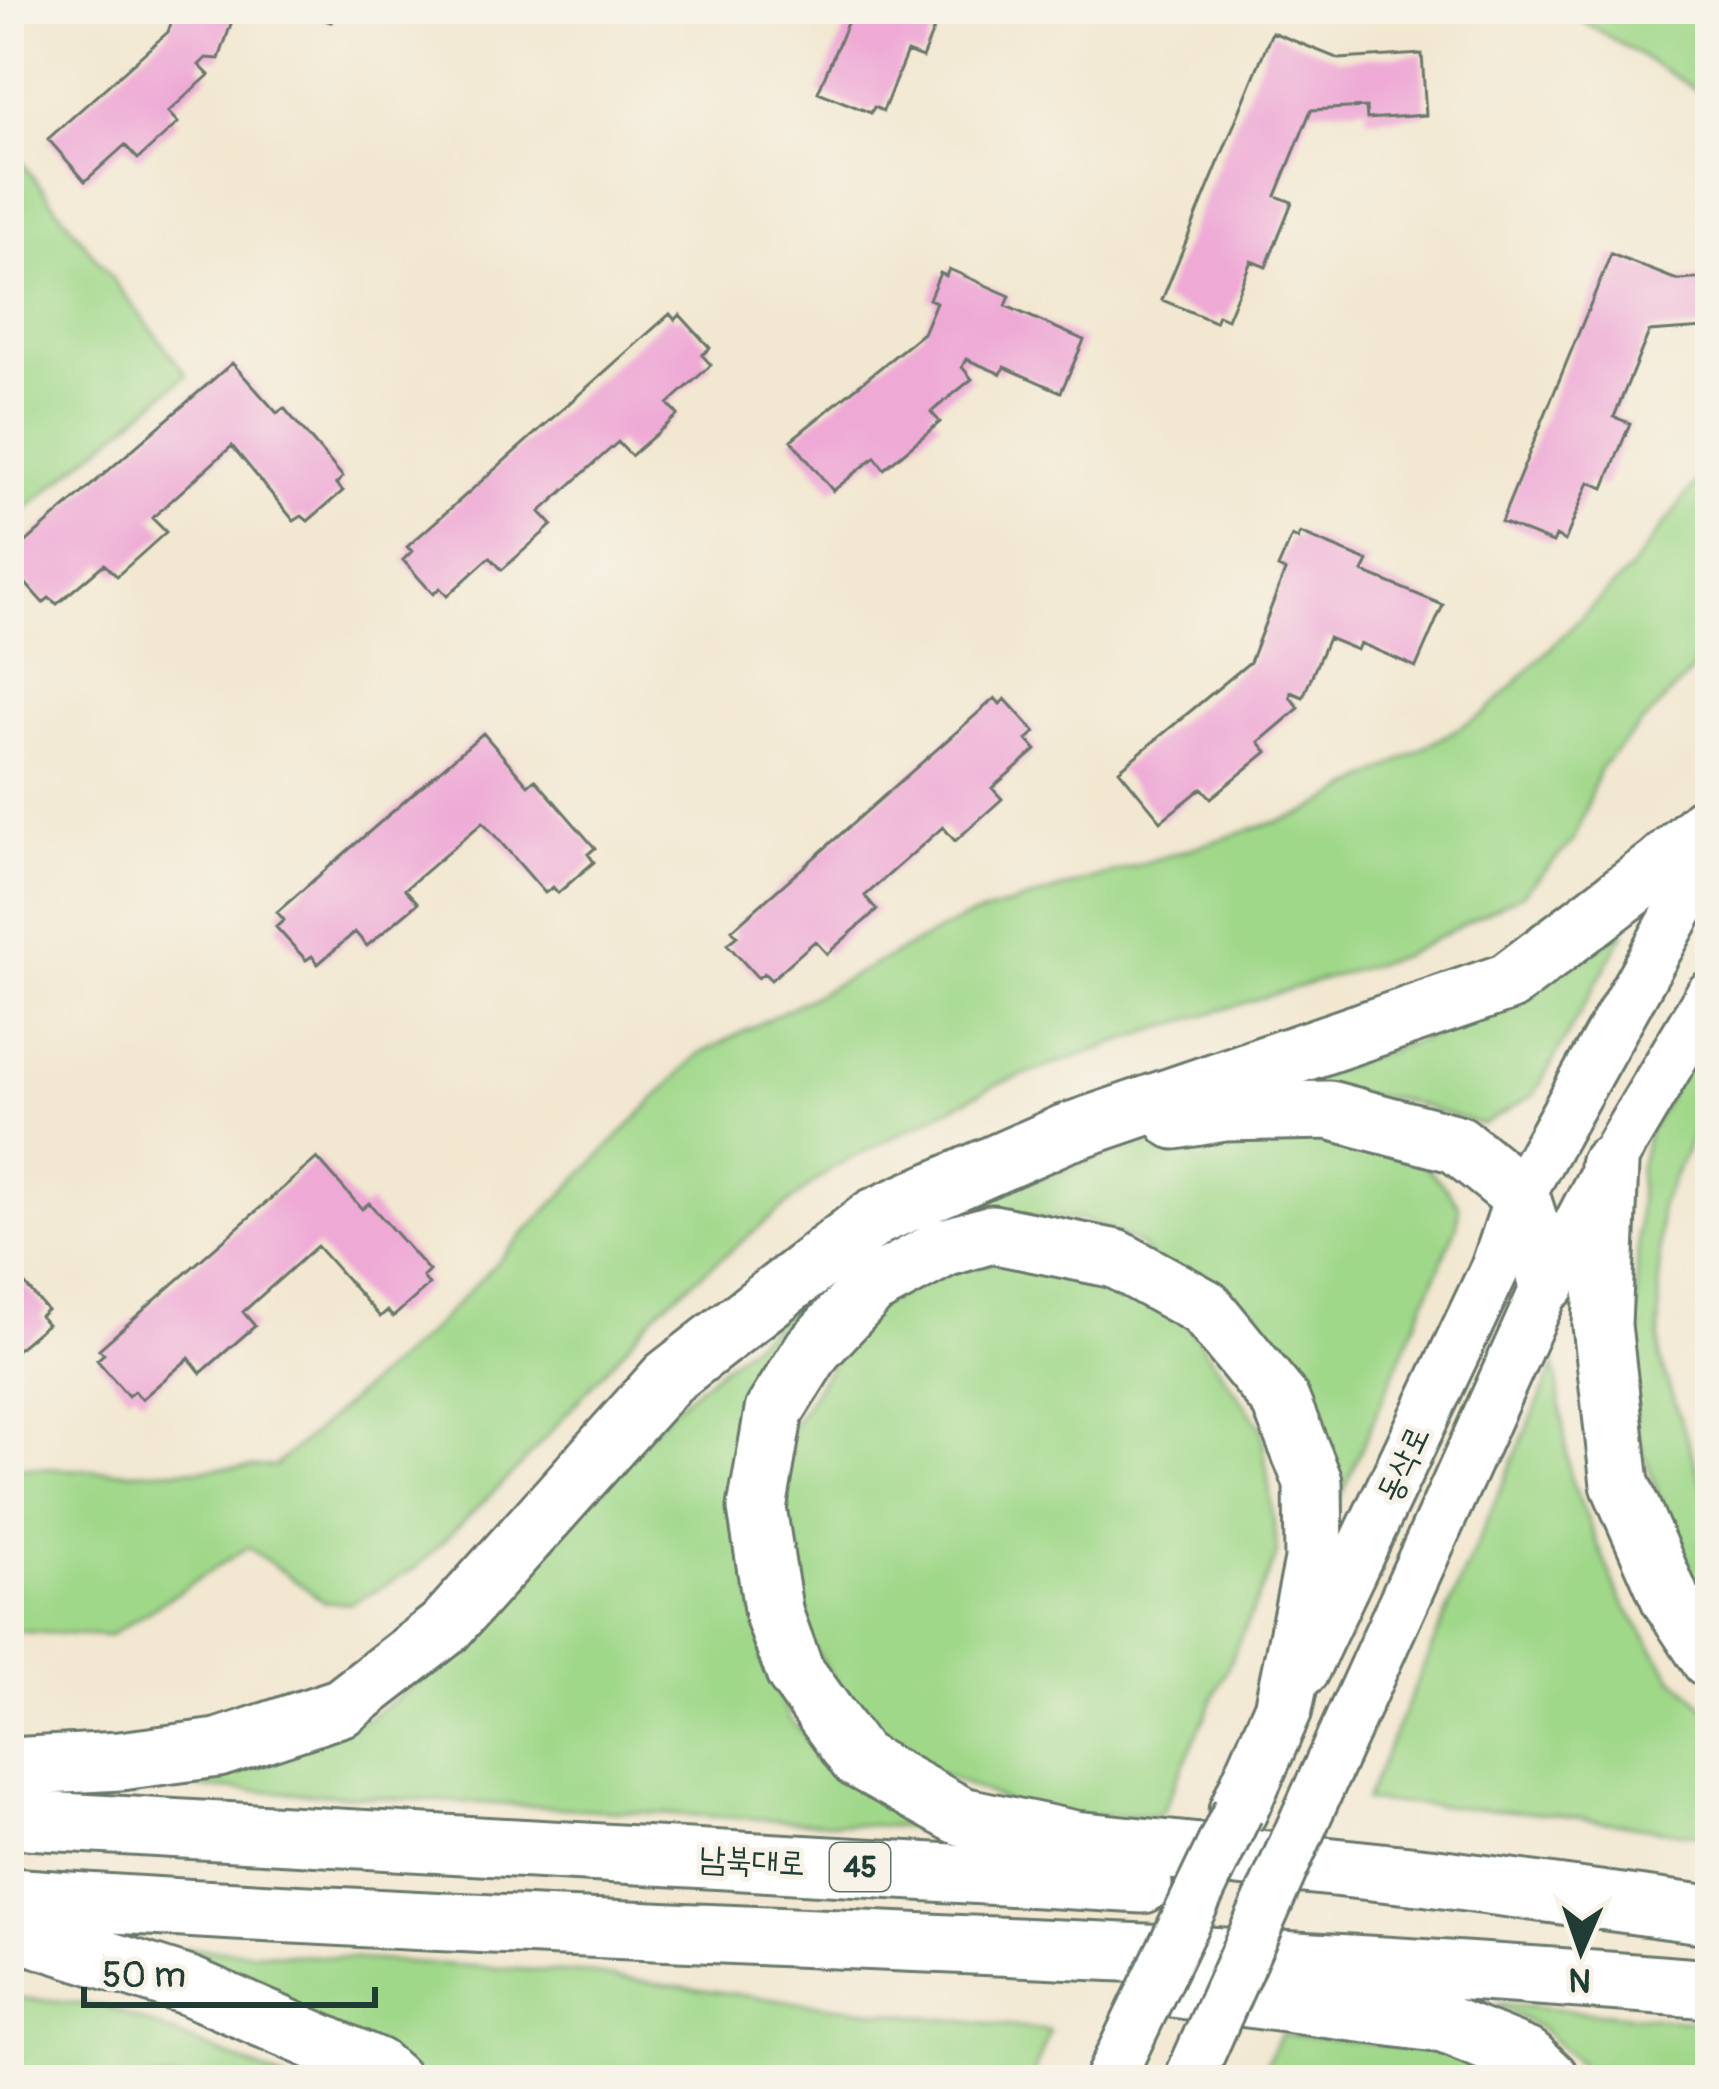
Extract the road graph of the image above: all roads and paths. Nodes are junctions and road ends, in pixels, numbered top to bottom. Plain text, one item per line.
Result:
1 (1710, 822) edge
2 (1710, 855) edge
3 (1710, 995) edge
4 (1064, 1134) junction
5 (1609, 1165) junction
6 (1520, 1196) junction
7 (1548, 1282) junction
8 (1710, 1660) edge
9 (9, 1767) edge
10 (1238, 1811) junction
11 (9, 1819) edge
12 (1305, 1819) junction
13 (9, 1897) edge
14 (1710, 1916) edge
15 (9, 1929) edge
16 (848, 1940) junction
17 (1710, 1989) edge
18 (391, 2080) edge
19 (1108, 2080) edge
20 (1189, 2080) edge
21 (1214, 2080) edge
22 (1551, 2080) edge

1 - 4 highway
2 - 6 main road, 동삭로
3 - 5 main road, 동삭로
4 - 6 highway
4 - 9 highway
5 - 7 main road, 동삭로
5 - 8 highway
6 - 7 highway
6 - 10 main road, 동삭로
7 - 12 main road, 동삭로
10 - 14 highway
10 - 19 main road, 동삭로, bridge
11 - 14 highway, 남북대로 / 45
12 - 20 main road, 동삭로, bridge
12 - 21 main road
13 - 16 highway, 45
15 - 18 highway
16 - 17 highway, 45
16 - 22 highway

